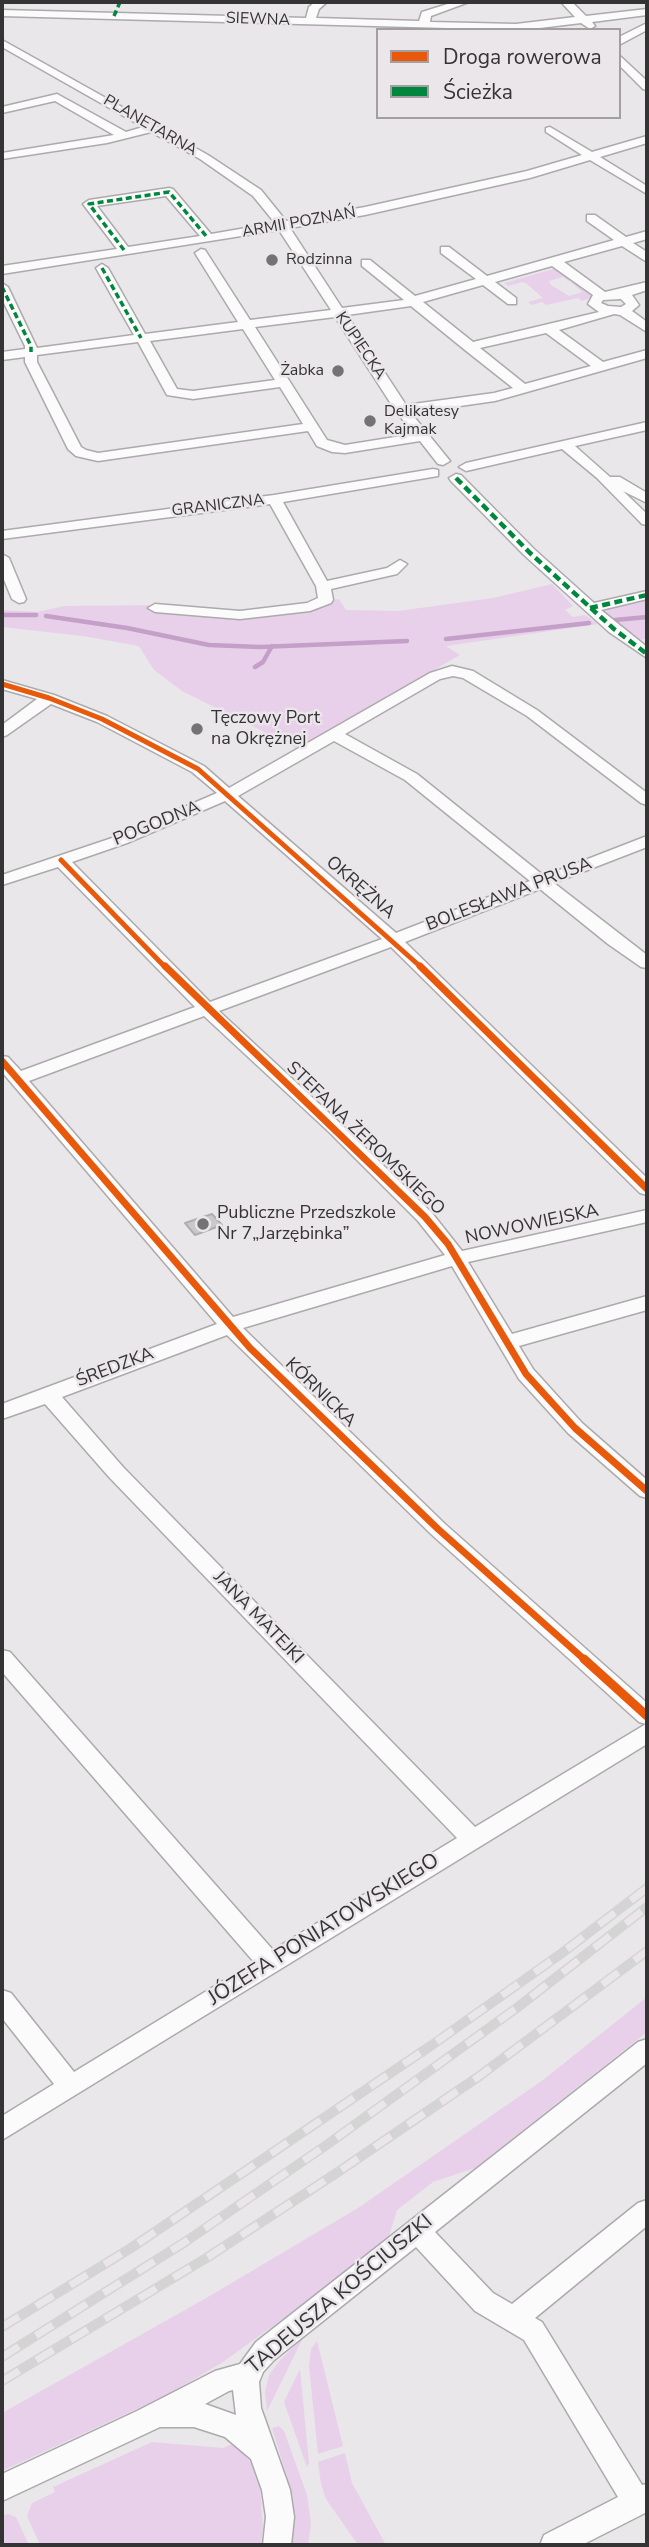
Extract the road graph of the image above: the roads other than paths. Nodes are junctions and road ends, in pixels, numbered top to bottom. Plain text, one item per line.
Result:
1 (20, 2) edge
2 (120, 2) edge
3 (322, 2) edge
4 (464, 2) edge
5 (566, 2) edge
6 (647, 12) edge
7 (2, 13) edge
8 (15, 13) junction
9 (114, 16) junction
10 (583, 19) junction
11 (310, 22) junction
12 (424, 24) junction
13 (647, 26) edge
14 (514, 27) junction
15 (507, 28) edge
16 (591, 28) edge
17 (621, 41) edge
18 (2, 43) edge
19 (621, 60) edge
20 (647, 87) edge
21 (2, 110) edge
22 (153, 128) junction
23 (550, 130) dead end
24 (125, 136) junction
25 (647, 139) edge
26 (2, 156) edge
27 (593, 156) junction
28 (644, 186) edge
29 (591, 218) dead end
30 (283, 226) junction
31 (647, 235) edge
32 (207, 237) junction
33 (625, 242) junction
34 (124, 250) junction
35 (445, 250) dead end
36 (201, 253) dead end
37 (647, 258) edge
38 (555, 262) junction
39 (366, 263) dead end
40 (102, 268) dead end
41 (2, 270) edge
42 (488, 282) junction
43 (647, 286) edge
44 (2, 287) edge
45 (617, 295) junction
46 (601, 296) junction
47 (512, 301) dead end
48 (414, 302) junction
49 (617, 311) junction
50 (338, 313) junction
51 (246, 324) junction
52 (548, 328) junction
53 (647, 328) edge
54 (141, 338) junction
55 (470, 347) junction
56 (31, 352) junction
57 (647, 354) edge
58 (2, 356) edge
59 (601, 367) junction
60 (283, 383) junction
61 (524, 390) junction
62 (402, 410) junction
63 (311, 426) junction
64 (647, 426) edge
65 (422, 438) junction
66 (566, 446) junction
67 (443, 461) junction
68 (461, 472) junction
69 (433, 473) junction
70 (603, 475) junction
71 (274, 499) junction
72 (647, 499) edge
73 (647, 521) edge
74 (2, 535) edge
75 (2, 558) edge
76 (400, 564) dead end
77 (323, 586) junction
78 (647, 595) edge
79 (19, 599) dead end
80 (155, 608) dead end
81 (590, 608) junction
82 (645, 649) edge
83 (453, 671) joint
84 (2, 684) edge
85 (49, 698) junction
86 (2, 732) edge
87 (335, 735) junction
88 (229, 794) junction
89 (647, 800) edge
90 (647, 841) edge
91 (61, 860) junction
92 (2, 880) edge
93 (543, 882) junction
94 (394, 940) junction
95 (647, 964) edge
96 (206, 1009) junction
97 (2, 1061) edge
98 (16, 1079) junction
99 (647, 1189) edge
100 (647, 1216) edge
101 (457, 1258) junction
102 (647, 1303) edge
103 (229, 1325) junction
104 (506, 1343) junction
105 (48, 1394) junction
106 (2, 1412) edge
107 (647, 1491) edge
108 (2, 1658) edge
109 (647, 1717) edge
110 (647, 1733) edge
111 (472, 1839) junction
112 (270, 1963) junction
113 (2, 2000) edge
114 (647, 2049) edge
115 (70, 2086) junction
116 (2, 2129) edge
117 (647, 2211) edge
118 (417, 2231) junction
119 (515, 2318) junction
120 (248, 2374) junction
121 (147, 2420) junction
122 (265, 2458) junction
123 (2, 2488) edge
124 (642, 2500) edge
125 (277, 2545) edge
126 (554, 2545) edge

1 - 8 street
2 - 9 street
3 - 11 street
4 - 12 street
5 - 10 street
6 - 10 street, SIEWNA
7 - 8 street, SIEWNA
8 - 9 street, SIEWNA
9 - 11 street, SIEWNA
10 - 14 street, SIEWNA
10 - 16 street
11 - 12 street, SIEWNA
12 - 14 street, SIEWNA
13 - 17 street
14 - 15 street, SIEWNA
18 - 22 street, PLANETARNA
19 - 20 street
21 - 24 street
22 - 24 street
22 - 30 street, PLANETARNA
23 - 27 street
24 - 26 street
25 - 27 street, ARMII POZNAŃ
27 - 28 street
27 - 30 street, ARMII POZNAŃ
29 - 33 street
30 - 32 street, ARMII POZNAŃ
30 - 50 street, KUPIECKA
31 - 33 street
32 - 34 street, ARMII POZNAŃ
32 - 34 street
33 - 37 street
33 - 38 street
34 - 41 street, ARMII POZNAŃ
35 - 42 street
36 - 51 street
38 - 42 street
38 - 46 street
39 - 48 street
40 - 54 street
42 - 47 street
42 - 48 street
43 - 45 street
44 - 56 street
45 - 46 street
45 - 49 street
46 - 49 street
48 - 50 street
48 - 55 street
49 - 52 street
49 - 53 street
50 - 51 street
50 - 62 street, KUPIECKA
51 - 54 street
51 - 60 street
52 - 55 street
52 - 59 street
54 - 56 street
54 - 60 street
55 - 61 street
56 - 58 street
56 - 63 street
57 - 59 street
59 - 61 street
60 - 63 street
61 - 62 street
62 - 65 street, KUPIECKA
63 - 65 street
64 - 66 street
65 - 67 street, KUPIECKA
66 - 68 street
66 - 70 street
67 - 68 street
67 - 69 street
68 - 69 street
68 - 81 street
69 - 71 street, GRANICZNA
70 - 72 street
70 - 73 street
71 - 74 street, GRANICZNA
71 - 77 street
75 - 79 street
76 - 77 street
77 - 80 street
78 - 81 street
81 - 82 street
83 - 87 street, POGODNA
83 - 89 street
84 - 85 street, OKRĘŻNA
85 - 86 street
85 - 88 street, OKRĘŻNA
87 - 88 street, POGODNA
87 - 93 street
88 - 91 street, POGODNA
88 - 94 street, OKRĘŻNA
90 - 93 street, BOLESŁAWA PRUSA
91 - 92 street, POGODNA
91 - 96 street, STEFANA ŻEROMSKIEGO
93 - 94 street, BOLESŁAWA PRUSA
93 - 95 street
94 - 96 street, BOLESŁAWA PRUSA
94 - 99 street, OKRĘŻNA
96 - 98 street, BOLESŁAWA PRUSA
96 - 101 street, STEFANA ŻEROMSKIEGO
97 - 98 street, KÓRNICKA
98 - 103 street, KÓRNICKA
100 - 101 street, NOWOWIEJSKA
101 - 103 street, NOWOWIEJSKA
101 - 104 street, STEFANA ŻEROMSKIEGO
102 - 104 street
103 - 105 street, ŚREDZKA
103 - 109 street, KÓRNICKA
104 - 107 street, STEFANA ŻEROMSKIEGO
105 - 106 street, ŚREDZKA
105 - 111 street, JANA MATEJKI
108 - 112 street
110 - 111 street, JÓZEFA PONIATOWSKIEGO
111 - 112 street, JÓZEFA PONIATOWSKIEGO
112 - 115 street, JÓZEFA PONIATOWSKIEGO
113 - 115 street
114 - 118 street, TADEUSZA KOŚCIUSZKI
115 - 116 street, JÓZEFA PONIATOWSKIEGO
117 - 119 street
118 - 119 street
118 - 120 street, TADEUSZA KOŚCIUSZKI
119 - 124 street
120 - 121 street, TADEUSZA KOŚCIUSZKI
120 - 122 street
121 - 122 street
121 - 123 street, TADEUSZA KOŚCIUSZKI
122 - 125 street
124 - 126 street

